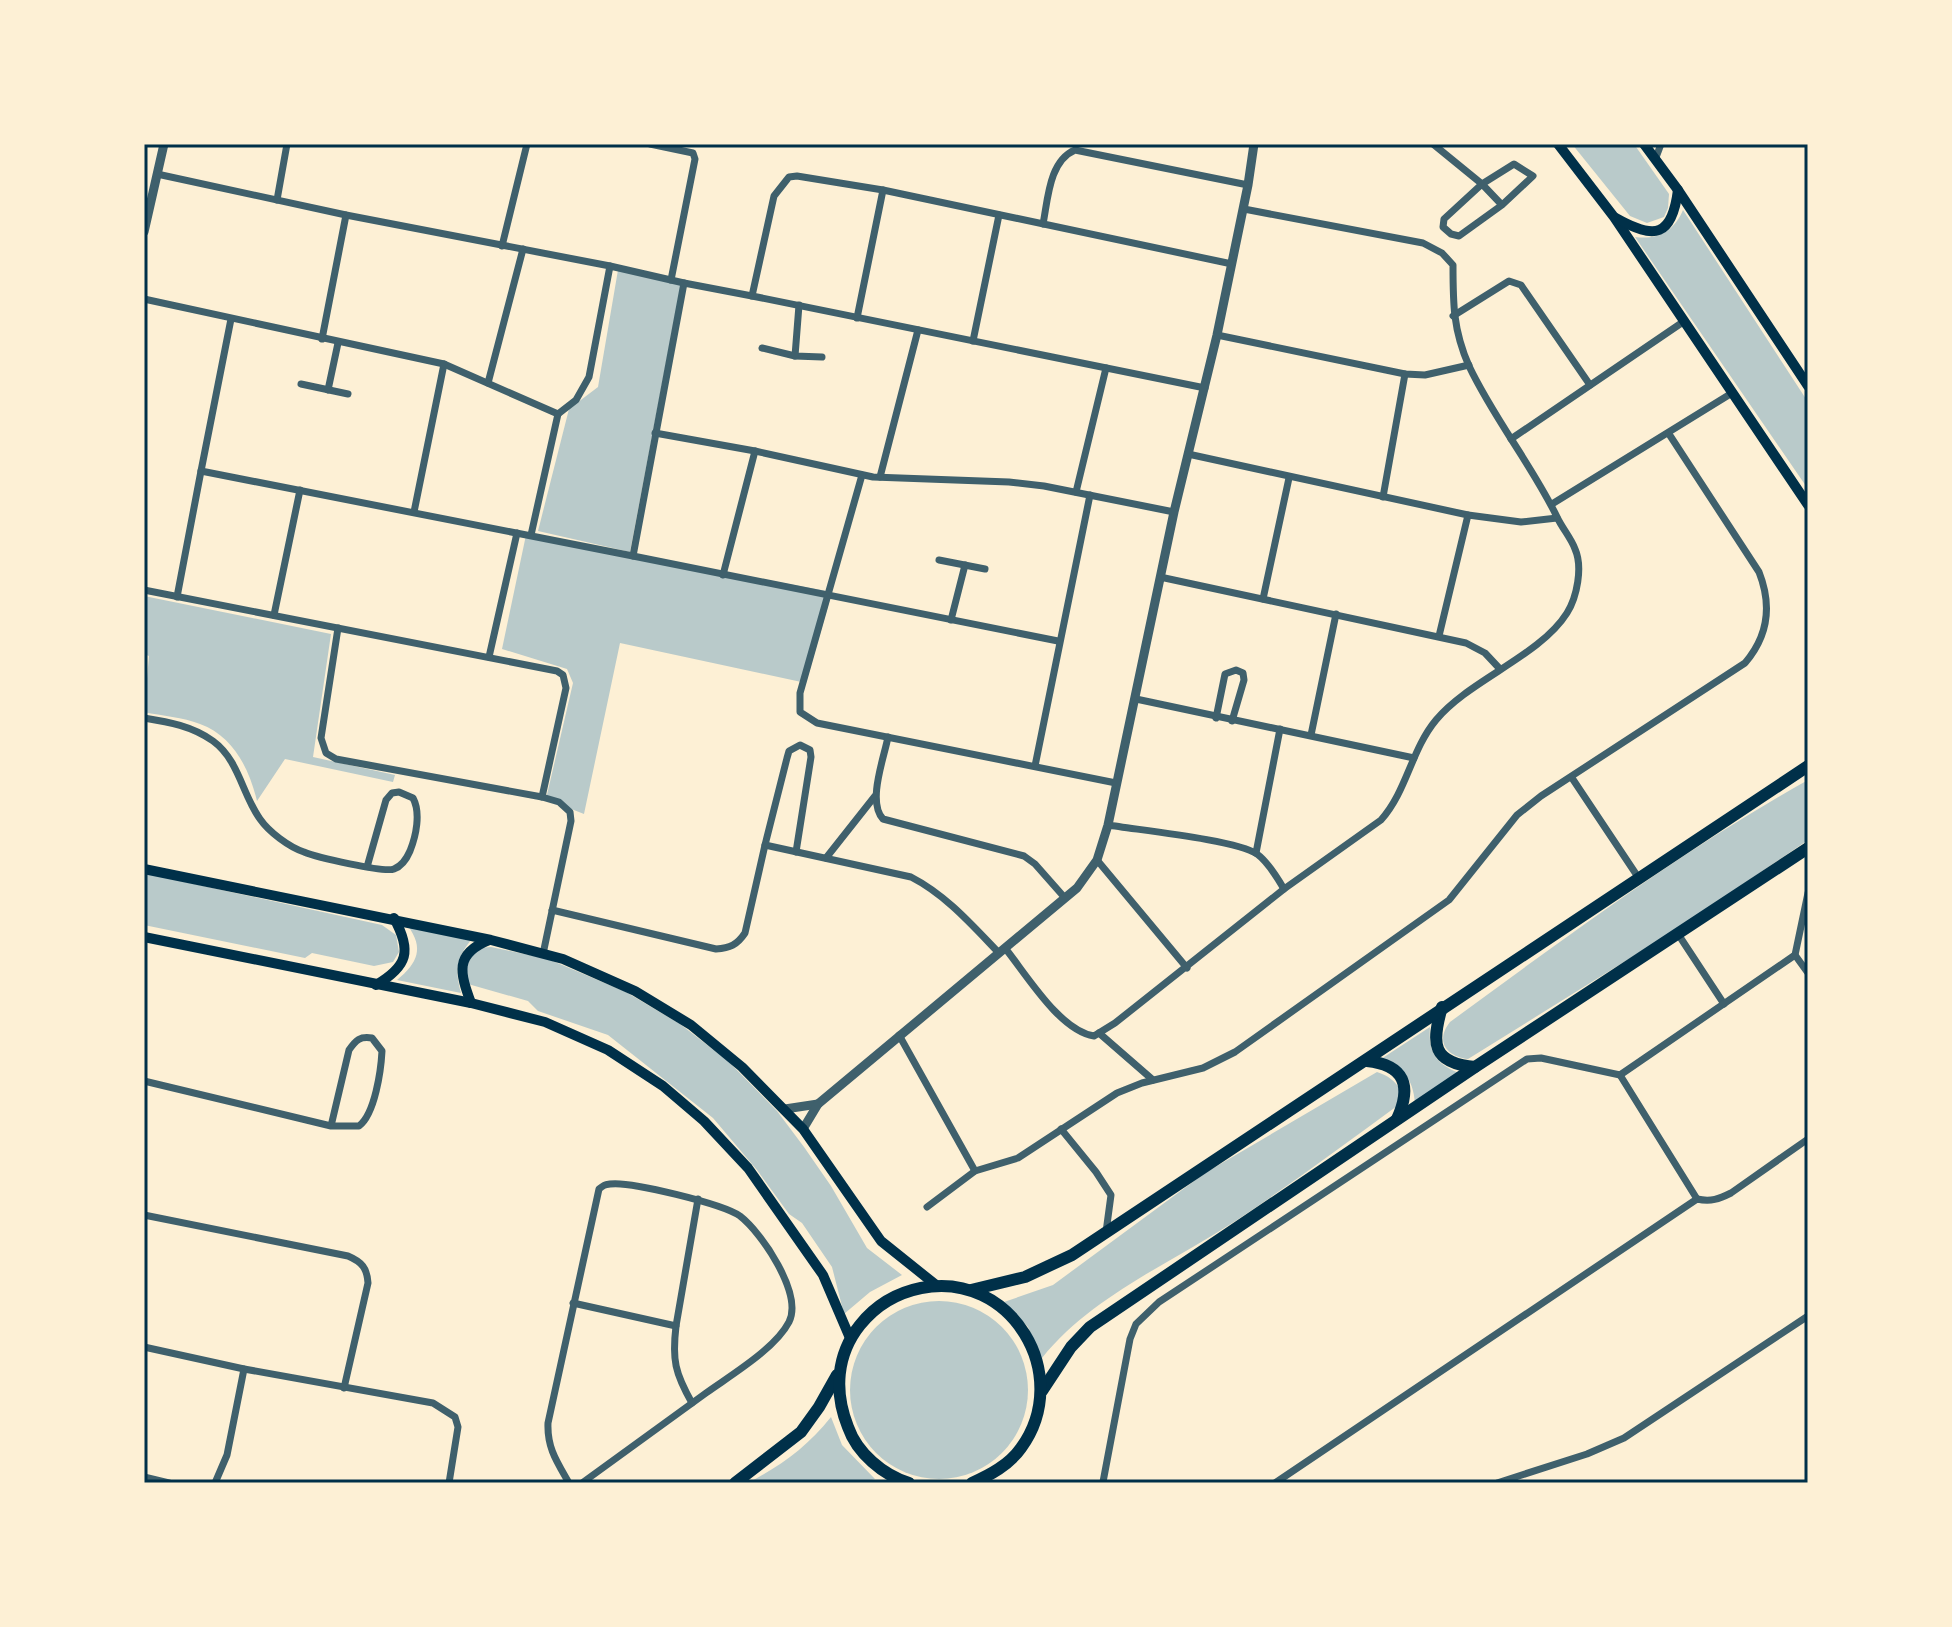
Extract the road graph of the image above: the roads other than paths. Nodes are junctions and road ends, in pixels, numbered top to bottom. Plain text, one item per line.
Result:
1 (152, 144) edge
2 (287, 144) edge
3 (527, 144) edge
4 (650, 144) edge
5 (1254, 144) edge
6 (1433, 144) edge
7 (1558, 144) edge
8 (1644, 144) edge
9 (1661, 144) edge
10 (163, 145) edge
11 (694, 148) edge
12 (1655, 160) junction
13 (157, 174) junction
14 (1482, 184) junction
15 (1248, 185) junction
16 (883, 190) junction
17 (1678, 190) junction
18 (277, 200) junction
19 (1502, 205) junction
20 (1244, 209) junction
21 (346, 215) junction
22 (999, 215) junction
23 (1614, 217) junction
24 (1043, 224) junction
25 (144, 232) edge
26 (502, 246) junction
27 (523, 249) junction
28 (1232, 264) junction
29 (610, 266) junction
30 (671, 280) junction
31 (684, 283) junction
32 (752, 296) junction
33 (144, 299) edge
34 (799, 305) junction
35 (1453, 316) junction
36 (857, 318) junction
37 (231, 319) junction
38 (1683, 322) junction
39 (918, 330) junction
40 (1217, 335) junction
41 (322, 339) junction
42 (973, 341) junction
43 (338, 343) junction
44 (762, 348) dead end
45 (795, 356) junction
46 (822, 357) dead end
47 (444, 364) junction
48 (1469, 365) junction
49 (1106, 368) junction
50 (1405, 374) junction
51 (488, 383) junction
52 (301, 384) dead end
53 (1590, 385) junction
54 (1808, 386) edge
55 (1205, 388) junction
56 (328, 390) junction
57 (1732, 393) junction
58 (348, 394) dead end
59 (558, 414) junction
60 (655, 433) junction
61 (1669, 434) junction
62 (1511, 439) junction
63 (755, 451) junction
64 (1188, 454) junction
65 (201, 471) junction
66 (862, 475) junction
67 (880, 477) junction
68 (1289, 478) junction
69 (300, 490) junction
70 (1076, 492) junction
71 (1090, 495) junction
72 (1383, 497) junction
73 (1552, 504) junction
74 (1808, 505) edge
75 (414, 512) junction
76 (1174, 512) junction
77 (1468, 515) junction
78 (1557, 518) junction
79 (517, 533) junction
80 (531, 535) junction
81 (633, 556) junction
82 (939, 560) dead end
83 (965, 565) junction
84 (985, 569) dead end
85 (723, 575) junction
86 (1160, 577) junction
87 (144, 590) edge
88 (829, 596) junction
89 (177, 597) junction
90 (1263, 599) junction
91 (1336, 614) junction
92 (274, 615) junction
93 (951, 620) junction
94 (338, 628) junction
95 (1439, 636) junction
96 (1058, 641) junction
97 (489, 657) junction
98 (1500, 669) junction
99 (1136, 699) junction
100 (144, 718) edge
101 (1216, 718) junction
102 (1232, 721) junction
103 (1280, 729) junction
104 (1311, 735) junction
105 (888, 737) junction
106 (1414, 758) junction
107 (1035, 766) junction
108 (1808, 766) edge
109 (403, 772) junction
110 (1572, 778) junction
111 (1116, 783) junction
112 (399, 792) junction
113 (875, 796) junction
114 (542, 797) junction
115 (1108, 825) junction
116 (765, 845) junction
117 (1808, 848) edge
118 (796, 852) junction
119 (1256, 853) junction
120 (826, 858) junction
121 (1097, 860) junction
122 (367, 867) junction
123 (144, 869) edge
124 (1638, 877) junction
125 (1284, 889) junction
126 (1808, 893) edge
127 (1065, 898) junction
128 (552, 910) junction
129 (394, 918) junction
130 (1678, 934) junction
131 (144, 937) edge
132 (491, 940) junction
133 (1002, 951) junction
134 (543, 954) junction
135 (1795, 955) junction
136 (1187, 968) junction
137 (1808, 973) edge
138 (376, 985) junction
139 (471, 1003) junction
140 (1724, 1004) junction
141 (1442, 1007) junction
142 (1099, 1033) junction
143 (899, 1035) junction
144 (1367, 1061) junction
145 (1475, 1067) junction
146 (1620, 1075) junction
147 (1153, 1080) junction
148 (144, 1081) edge
149 (818, 1104) junction
150 (785, 1109) junction
151 (1396, 1122) junction
152 (331, 1126) junction
153 (803, 1129) junction
154 (1061, 1129) junction
155 (1808, 1139) edge
156 (975, 1171) junction
157 (698, 1199) junction
158 (1697, 1199) junction
159 (927, 1207) dead end
160 (144, 1215) edge
161 (1106, 1232) junction
162 (936, 1285) junction
163 (971, 1290) junction
164 (573, 1303) junction
165 (1808, 1317) edge
166 (676, 1326) junction
167 (850, 1338) junction
168 (144, 1347) edge
169 (244, 1369) junction
170 (839, 1372) junction
171 (344, 1388) junction
172 (1042, 1391) junction
173 (692, 1403) junction
174 (144, 1477) edge
175 (157, 1482) edge
176 (169, 1483) edge
177 (215, 1483) edge
178 (449, 1483) edge
179 (569, 1483) edge
180 (582, 1483) edge
181 (735, 1483) edge
182 (905, 1483) edge
183 (972, 1483) edge
184 (1104, 1483) edge
185 (1275, 1483) edge
186 (1497, 1483) edge

1 - 10 street
2 - 18 street
3 - 26 street
4 - 11 street
5 - 15 street
6 - 14 street
7 - 23 main road
8 - 12 main road
9 - 12 street
10 - 13 street
11 - 30 street
12 - 17 main road
13 - 18 street
13 - 25 street
14 - 19 street
14 - 19 street
14 - 19 street
15 - 20 street
15 - 24 street
16 - 22 street
16 - 32 street
16 - 36 street
17 - 23 main road
17 - 54 main road
18 - 21 street
20 - 28 street
20 - 35 street
21 - 26 street
21 - 41 street
22 - 24 street
22 - 42 street
23 - 38 main road
24 - 28 street
26 - 27 street
27 - 29 street
27 - 51 street
28 - 40 street
29 - 30 street
29 - 59 street
30 - 31 street
31 - 32 street
31 - 60 street
32 - 34 street
33 - 37 street
34 - 36 street
34 - 45 street
35 - 48 street
35 - 53 street
36 - 39 street
37 - 41 street
37 - 65 street
38 - 53 street
38 - 57 main road
39 - 42 street
39 - 67 street
40 - 50 street
40 - 55 street
41 - 43 street
42 - 49 street
43 - 47 street
43 - 56 street
44 - 45 street
45 - 46 street
47 - 51 street
47 - 75 street
48 - 50 street
48 - 62 street
49 - 55 street
49 - 70 street
50 - 72 street
51 - 59 street
52 - 56 street
53 - 62 street
55 - 64 street
56 - 58 street
57 - 61 street
57 - 74 main road
59 - 80 street
60 - 63 street
60 - 81 street
61 - 73 street
61 - 110 street
62 - 73 street
63 - 66 street
63 - 85 street
64 - 68 street
64 - 76 street
65 - 69 street
65 - 89 street
66 - 67 street
66 - 88 street
67 - 70 street
68 - 72 street
68 - 90 street
69 - 75 street
69 - 92 street
70 - 71 street
71 - 76 street
71 - 96 street
72 - 77 street
73 - 78 street
75 - 79 street
76 - 86 street
77 - 78 street
77 - 95 street
78 - 98 street
79 - 80 street
79 - 97 street
80 - 81 street
81 - 85 street
82 - 83 street
83 - 84 street
83 - 93 street
85 - 88 street
86 - 90 street
86 - 99 street
87 - 89 street
88 - 93 street
88 - 105 street
89 - 92 street
90 - 91 street
91 - 95 street
91 - 104 street
92 - 94 street
93 - 96 street
94 - 97 street
94 - 109 street
95 - 98 street
96 - 107 street
97 - 114 street
98 - 106 street
99 - 101 street
99 - 111 street
100 - 122 street
101 - 102 street
101 - 102 street
102 - 103 street
103 - 104 street
103 - 119 street
104 - 106 street
105 - 107 street
105 - 113 street
106 - 125 street
107 - 111 street
108 - 124 main road
109 - 112 street
109 - 114 street
110 - 124 street
110 - 147 street
111 - 115 street
112 - 122 street
112 - 122 street
113 - 120 street
113 - 127 street
114 - 128 street
115 - 119 street
115 - 121 street
116 - 118 street
116 - 118 street
116 - 128 street
117 - 130 main road
118 - 120 street
119 - 125 street
120 - 133 street
121 - 127 street
121 - 136 street
123 - 129 main road
124 - 141 main road
125 - 136 street
126 - 135 street
127 - 133 street
128 - 134 street
129 - 132 main road
129 - 138 main road
130 - 140 street
130 - 145 main road
131 - 138 main road
132 - 134 main road
132 - 139 main road
133 - 142 street
133 - 143 street
134 - 150 main road
135 - 137 street
135 - 140 street
136 - 142 street
138 - 139 main road
139 - 167 main road
140 - 146 street
141 - 144 main road
141 - 145 main road
142 - 147 street
143 - 149 street
143 - 156 street
144 - 151 main road
144 - 161 main road
145 - 151 main road
146 - 158 street
146 - 184 street
147 - 154 street
148 - 152 street
149 - 150 street
149 - 153 street
150 - 153 main road
151 - 172 main road
152 - 152 street
153 - 162 main road
154 - 156 street
154 - 161 street
155 - 158 street
156 - 159 street
157 - 164 street
157 - 166 street
157 - 173 street
158 - 185 street
160 - 171 street
161 - 163 main road
162 - 163 main road
162 - 167 main road
163 - 172 main road
164 - 166 street
164 - 179 street
165 - 186 street
166 - 173 street
167 - 170 main road
168 - 169 street
169 - 171 street
169 - 177 street
170 - 181 main road
170 - 182 main road
171 - 178 street
172 - 183 main road
173 - 180 street
174 - 175 street
175 - 176 street

